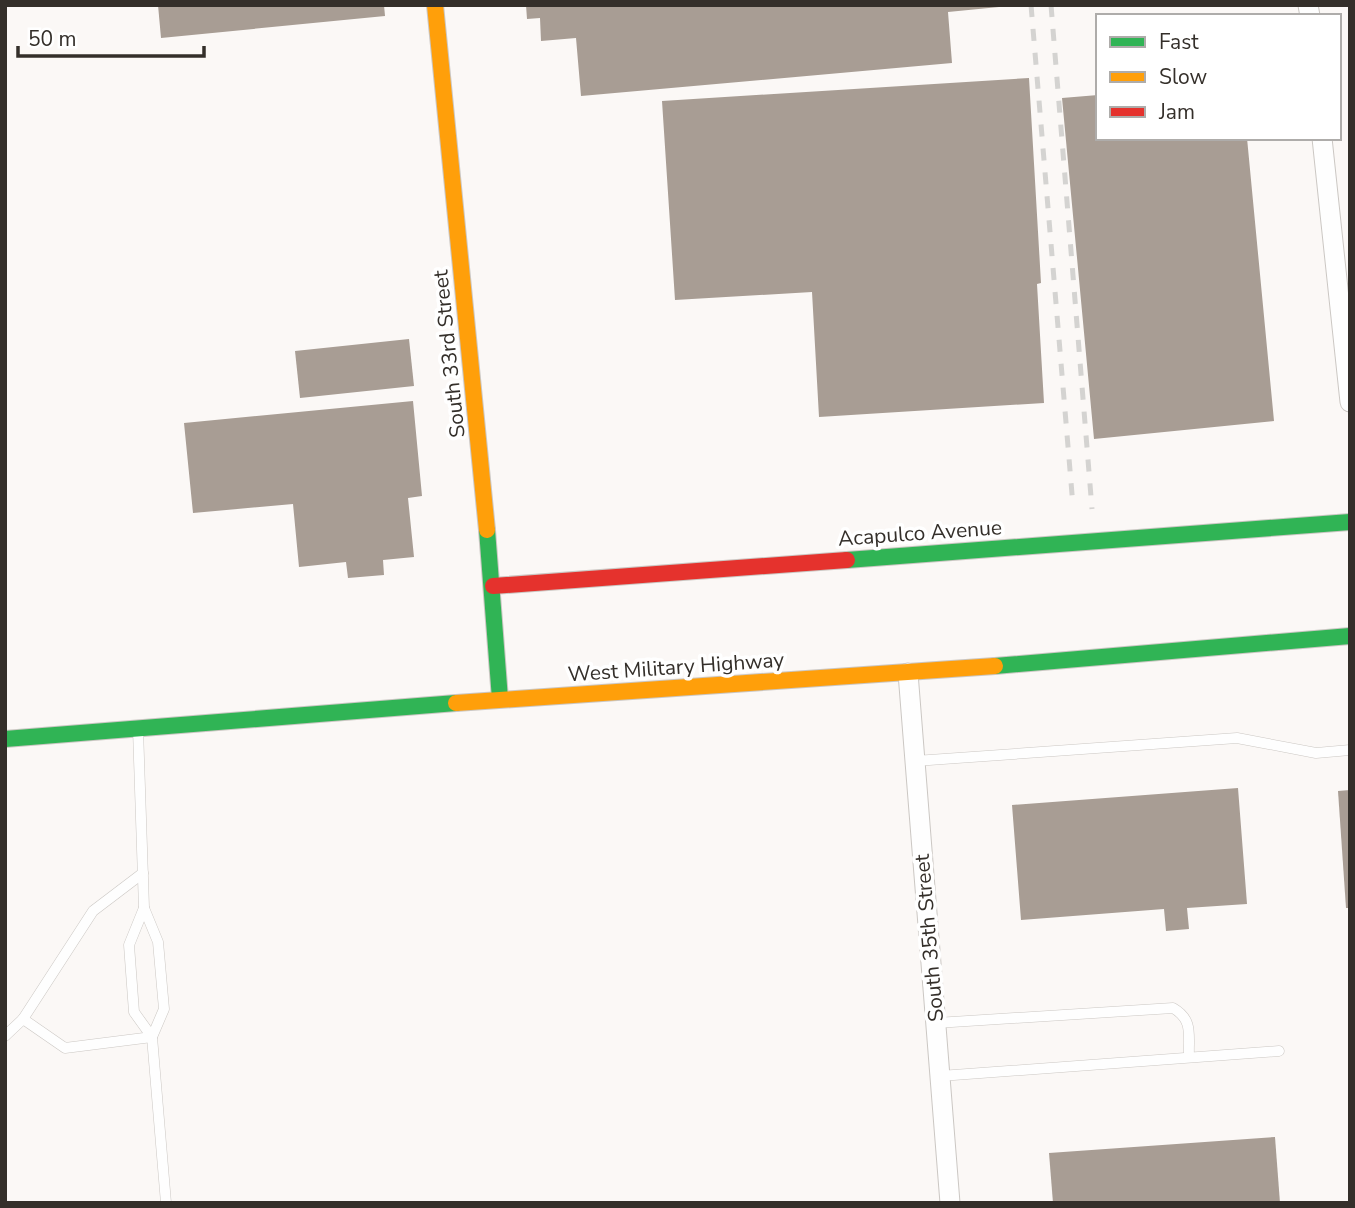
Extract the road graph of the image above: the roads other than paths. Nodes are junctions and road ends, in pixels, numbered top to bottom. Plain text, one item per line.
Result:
1 (435, 5) edge
2 (1322, 140) edge
3 (1350, 402) edge
4 (1350, 522) edge
5 (493, 586) junction
6 (1350, 636) edge
7 (908, 673) junction
8 (500, 699) junction
9 (138, 729) junction
10 (5, 739) edge
11 (1350, 750) edge
12 (915, 761) junction
13 (143, 873) junction
14 (144, 908) junction
15 (23, 1019) junction
16 (936, 1023) junction
17 (5, 1036) edge
18 (152, 1037) junction
19 (1279, 1051) dead end
20 (1189, 1057) junction
21 (940, 1076) junction
22 (166, 1203) edge
23 (950, 1203) edge

1 - 5 street, South 33rd Street
2 - 3 street
4 - 5 street, Acapulco Avenue
5 - 8 street, South 33rd Street
6 - 7 street, West Military Highway
7 - 8 street, West Military Highway
7 - 12 street, South 35th Street
8 - 9 street, West Military Highway
9 - 10 street, West Military Highway
9 - 13 lane
11 - 12 lane
12 - 16 street, South 35th Street
13 - 14 lane
13 - 15 lane
14 - 18 lane
14 - 18 lane
15 - 17 lane
15 - 18 lane
16 - 20 lane
16 - 21 street, South 35th Street
18 - 22 lane
19 - 20 lane
20 - 21 lane
21 - 23 street, South 35th Street

